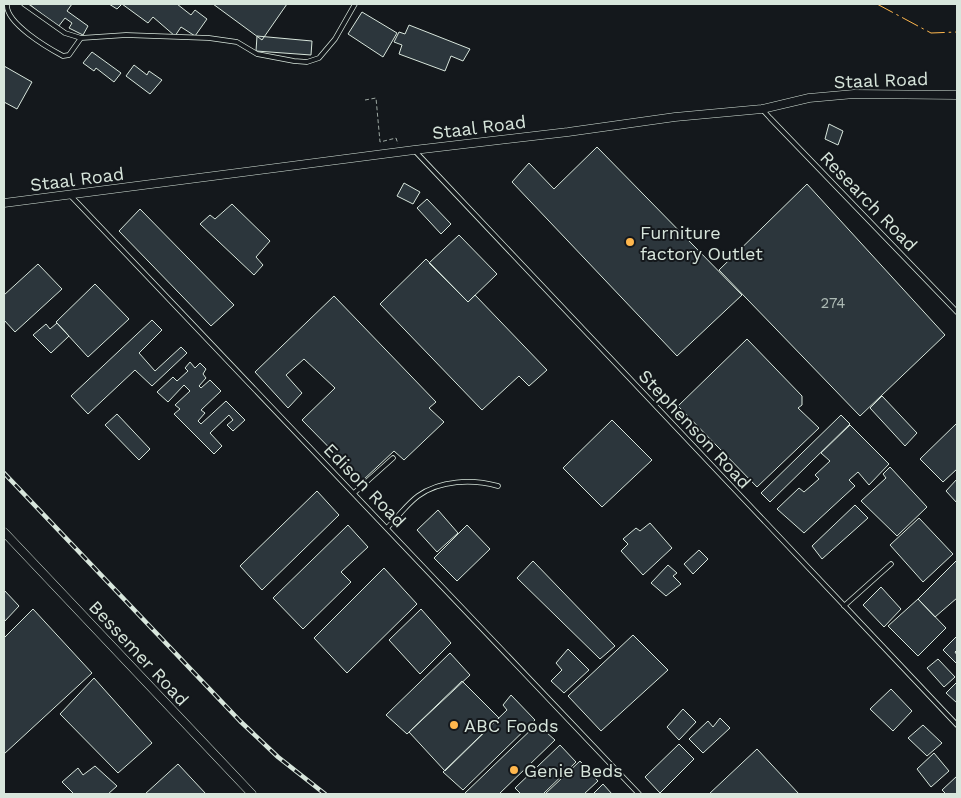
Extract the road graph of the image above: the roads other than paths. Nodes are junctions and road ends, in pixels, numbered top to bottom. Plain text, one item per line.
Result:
1 (6, 4) edge
2 (24, 4) edge
3 (355, 4) edge
4 (81, 38) junction
5 (957, 95) edge
6 (762, 108) junction
7 (414, 150) junction
8 (70, 195) junction
9 (4, 203) edge
10 (957, 312) edge
11 (393, 458) dead end
12 (498, 486) dead end
13 (354, 493) junction
14 (387, 528) junction
15 (4, 532) edge
16 (891, 564) dead end
17 (844, 606) junction
18 (957, 725) edge
19 (252, 794) edge
20 (639, 794) edge

1 - 4 lane
2 - 4 lane
3 - 4 lane
5 - 6 street, Staal Road
6 - 7 street, Staal Road
6 - 10 lane, Research Road
7 - 8 street, Staal Road
7 - 17 lane, Stephenson Road
8 - 9 street, Staal Road
8 - 13 lane, Edison Road
11 - 13 lane
12 - 14 lane
13 - 14 lane, Edison Road
14 - 20 lane, Edison Road
15 - 19 street, Bessemer Road
16 - 17 lane
17 - 18 lane, Stephenson Road

